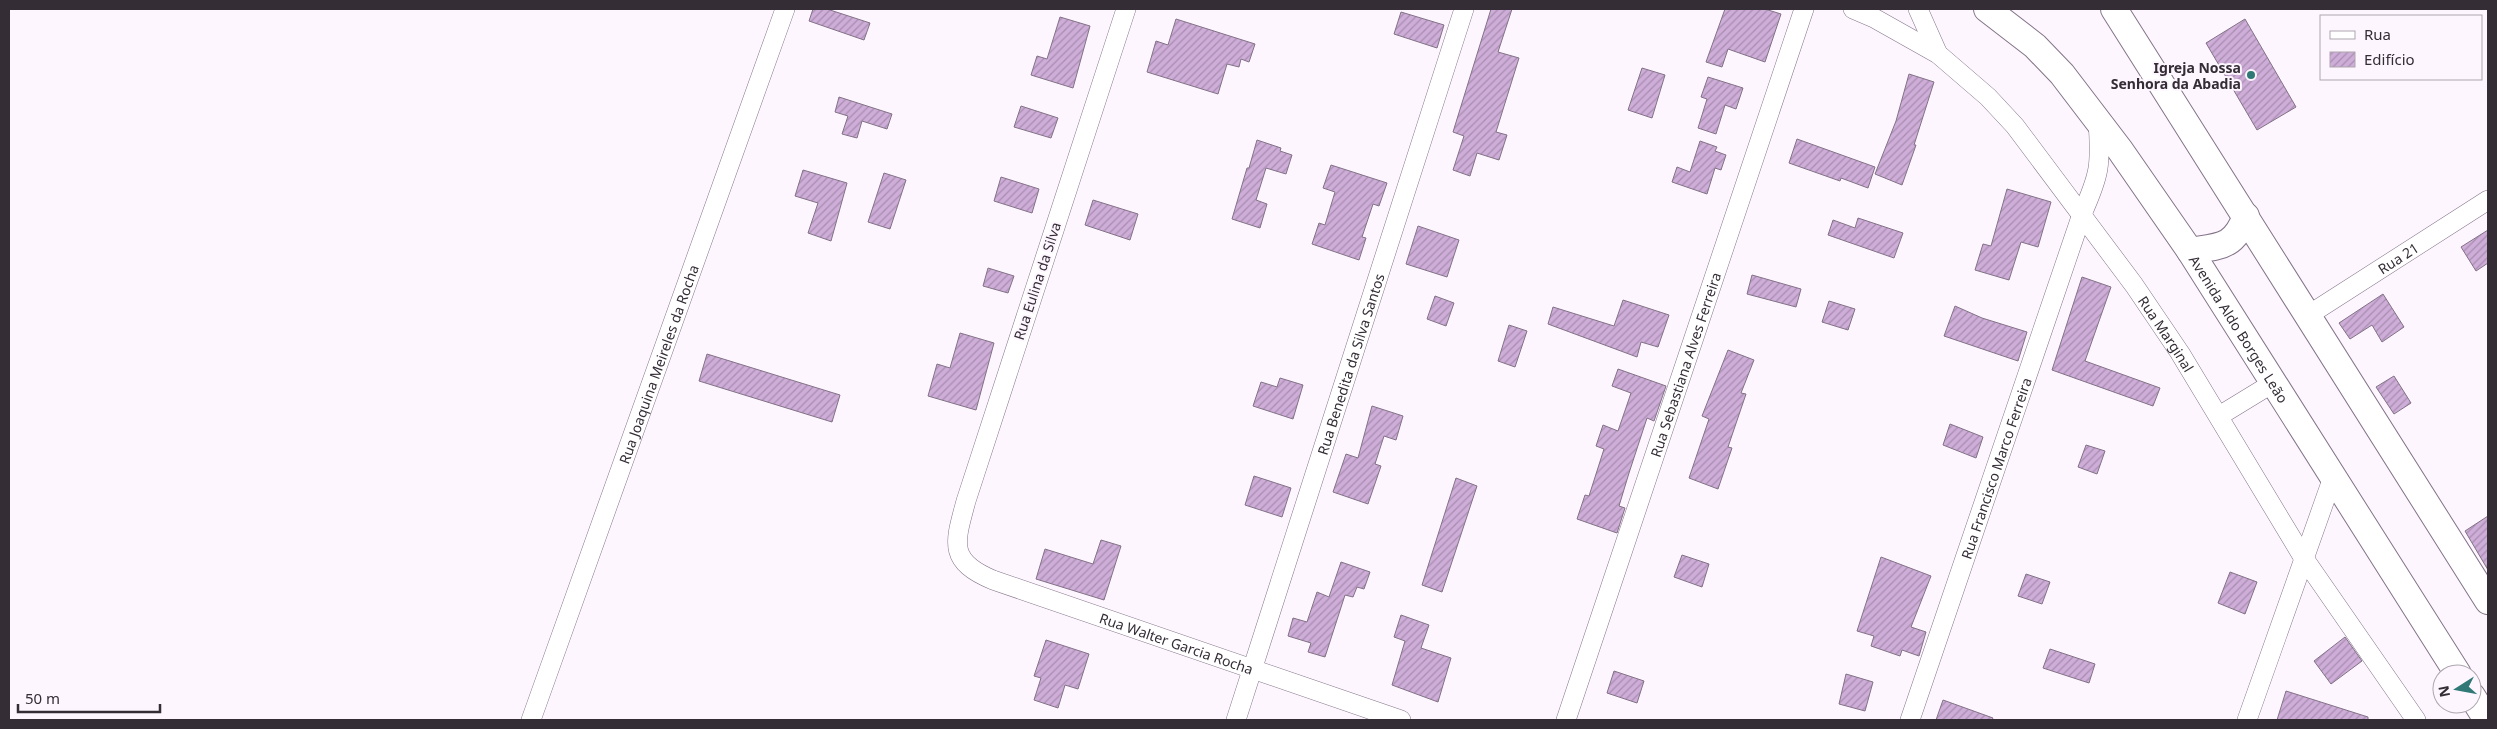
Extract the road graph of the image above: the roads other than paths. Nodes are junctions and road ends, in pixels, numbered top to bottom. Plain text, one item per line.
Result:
1 (785, 9) edge
2 (1126, 9) edge
3 (1464, 9) edge
4 (1804, 9) edge
5 (1853, 9) edge
6 (1918, 9) edge
7 (1988, 9) edge
8 (2114, 9) edge
9 (1938, 54) junction
10 (2098, 120) junction
11 (2488, 200) edge
12 (2082, 214) junction
13 (2246, 216) junction
14 (2190, 252) junction
15 (2307, 316) junction
16 (2274, 383) junction
17 (2218, 416) junction
18 (2333, 477) junction
19 (960, 556) joint
20 (2303, 558) junction
21 (2488, 601) edge
22 (2452, 664) edge
23 (1252, 670) junction
24 (531, 720) edge
25 (1236, 720) edge
26 (1401, 720) edge
27 (1566, 720) edge
28 (1910, 720) edge
29 (2247, 720) edge
30 (2416, 720) edge

1 - 24 street, Rua Joaquina Meireles da Rocha
2 - 19 street, Rua Eulina da Silva
3 - 23 street, Rua Benedita da Silva Santos
4 - 27 street, Rua Sebastiana Alves Ferreira
5 - 9 street, Rua Marginal
6 - 9 street
7 - 10 street, Avenida Aldo Borges Leão
8 - 13 street
9 - 12 street, Rua Marginal
10 - 12 street, Rua Francisco Marco Ferreira
10 - 14 street, Avenida Aldo Borges Leão
11 - 15 street, Rua 21
12 - 17 street, Rua Marginal
12 - 28 street, Rua Francisco Marco Ferreira
13 - 14 street
13 - 15 street
14 - 16 street, Avenida Aldo Borges Leão
15 - 21 street
16 - 17 street
16 - 18 street, Avenida Aldo Borges Leão
17 - 20 street, Rua Marginal
18 - 20 street
18 - 22 street, Avenida Aldo Borges Leão
19 - 23 street, Rua Walter Garcia Rocha
20 - 29 street
20 - 30 street, Rua Marginal
23 - 25 street, Rua Benedita da Silva Santos
23 - 26 street, Rua Walter Garcia Rocha

